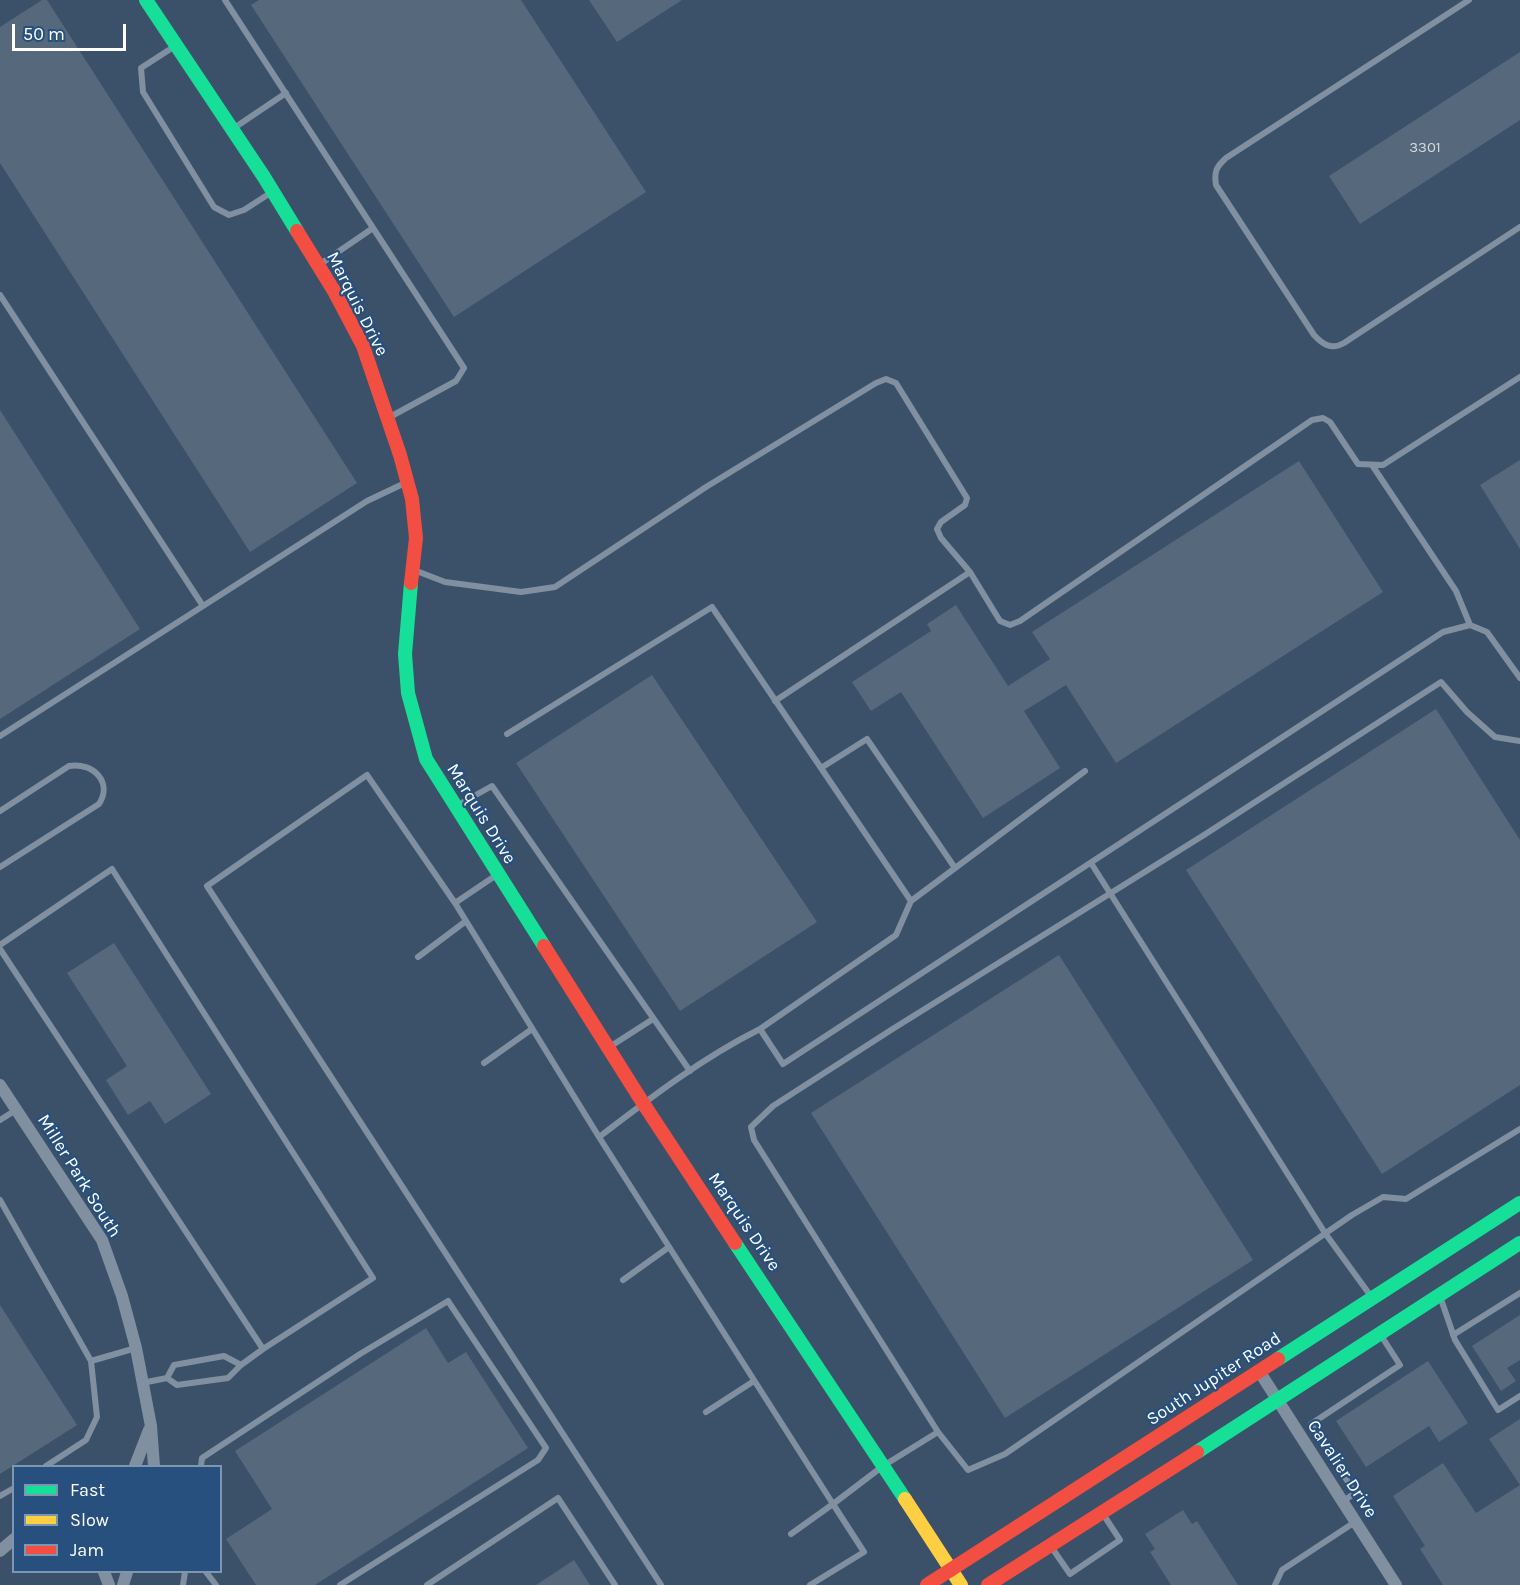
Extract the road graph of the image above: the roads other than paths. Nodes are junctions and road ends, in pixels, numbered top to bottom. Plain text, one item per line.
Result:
1 (146, 0) edge
2 (225, 0) edge
3 (1469, 0) edge
4 (176, 45) junction
5 (286, 93) junction
6 (232, 129) junction
7 (273, 192) junction
8 (1520, 227) edge
9 (373, 228) junction
10 (318, 266) junction
11 (0, 295) edge
12 (1520, 377) edge
13 (388, 418) junction
14 (1372, 465) junction
15 (408, 482) junction
16 (413, 569) junction
17 (970, 572) junction
18 (202, 606) junction
19 (1470, 626) junction
20 (1520, 678) edge
21 (776, 700) junction
22 (507, 734) dead end
23 (0, 736) edge
24 (1520, 741) edge
25 (821, 768) junction
26 (1085, 771) dead end
27 (455, 806) junction
28 (0, 811) edge
29 (1091, 863) junction
30 (0, 867) edge
31 (955, 868) junction
32 (498, 874) junction
33 (1110, 894) junction
34 (911, 901) junction
35 (455, 903) junction
36 (466, 921) junction
37 (0, 947) edge
38 (418, 957) dead end
39 (653, 1018) junction
40 (532, 1029) junction
41 (760, 1029) junction
42 (608, 1047) junction
43 (484, 1064) dead end
44 (690, 1071) junction
45 (0, 1085) edge
46 (643, 1103) junction
47 (16, 1110) junction
48 (0, 1120) edge
49 (1520, 1129) edge
50 (598, 1137) junction
51 (0, 1200) edge
52 (1520, 1203) edge
53 (1325, 1233) junction
54 (1520, 1243) edge
55 (669, 1247) junction
56 (623, 1280) dead end
57 (1431, 1280) junction
58 (1520, 1293) edge
59 (1372, 1298) junction
60 (1380, 1335) junction
61 (1453, 1335) junction
62 (136, 1348) junction
63 (263, 1349) junction
64 (92, 1361) junction
65 (241, 1365) junction
66 (1259, 1371) junction
67 (166, 1378) junction
68 (754, 1381) junction
69 (142, 1383) junction
70 (1520, 1396) edge
71 (1278, 1401) junction
72 (706, 1412) dead end
73 (151, 1426) junction
74 (938, 1432) junction
75 (49, 1465) edge
76 (136, 1465) edge
77 (155, 1465) edge
78 (201, 1465) edge
79 (883, 1466) junction
80 (1342, 1502) junction
81 (833, 1504) junction
82 (1102, 1513) junction
83 (1355, 1522) junction
84 (791, 1534) dead end
85 (12, 1541) edge
86 (1050, 1545) junction
87 (0, 1551) edge
88 (951, 1570) junction
89 (207, 1573) edge
90 (216, 1585) edge
91 (340, 1585) edge
92 (426, 1585) edge
93 (615, 1585) edge
94 (661, 1585) edge
95 (810, 1585) edge
96 (927, 1585) edge
97 (961, 1585) edge
98 (988, 1585) edge
99 (1275, 1585) edge
100 (1396, 1585) edge

1 - 4 street, Marquis Drive
2 - 5 lane
3 - 8 lane
4 - 6 street, Marquis Drive
4 - 7 lane
5 - 6 lane
5 - 9 lane
6 - 7 street, Marquis Drive
7 - 10 street, Marquis Drive
9 - 10 lane
9 - 13 lane
10 - 13 street, Marquis Drive
11 - 18 lane
12 - 14 lane
13 - 15 street, Marquis Drive
14 - 17 lane
14 - 19 lane
15 - 16 street, Marquis Drive
15 - 18 lane
16 - 17 lane
16 - 27 street, Marquis Drive
17 - 21 lane
18 - 23 lane
19 - 20 lane
19 - 29 lane
21 - 22 lane
21 - 25 lane
24 - 33 lane
25 - 31 lane
25 - 34 lane
26 - 31 lane
27 - 32 street, Marquis Drive
27 - 39 lane
28 - 30 lane
29 - 33 lane
29 - 41 lane
31 - 34 lane
32 - 35 lane
32 - 42 street, Marquis Drive
33 - 53 lane
33 - 74 lane
34 - 41 lane
35 - 36 lane
35 - 94 lane
36 - 38 lane
36 - 40 lane
37 - 63 lane
37 - 63 lane
39 - 42 lane
39 - 44 lane
40 - 43 lane
40 - 50 lane
41 - 44 lane
42 - 46 street, Marquis Drive
44 - 46 lane
45 - 47 street, Miller Park South
46 - 50 lane
46 - 79 street, Marquis Drive
47 - 48 lane
47 - 62 street, Miller Park South
49 - 53 lane
50 - 55 lane
51 - 64 lane
52 - 57 street, South Jupiter Road
53 - 59 lane
53 - 74 lane
54 - 57 street, South Jupiter Road
55 - 56 lane
55 - 68 lane
57 - 59 street, South Jupiter Road
57 - 60 street, South Jupiter Road
57 - 61 lane
58 - 61 lane
59 - 66 street, South Jupiter Road
60 - 71 street, South Jupiter Road
60 - 80 lane
61 - 70 lane
62 - 64 lane
62 - 69 street, Miller Park South
63 - 65 lane
64 - 75 lane
65 - 67 lane
65 - 67 lane
66 - 71 street, Cavalier Drive
66 - 88 street, South Jupiter Road
67 - 69 lane
68 - 72 lane
68 - 81 lane
69 - 73 street, Miller Park South
71 - 80 street, Cavalier Drive
71 - 82 street, South Jupiter Road
73 - 76 street
73 - 77 street, Miller Park South
74 - 79 lane
78 - 91 lane
79 - 81 lane
79 - 88 street, Marquis Drive
80 - 83 street, Cavalier Drive
81 - 84 lane
81 - 95 lane
82 - 86 street, South Jupiter Road
82 - 86 lane
83 - 99 lane
83 - 100 street, Cavalier Drive
85 - 87 street
86 - 98 street, South Jupiter Road
88 - 96 street, South Jupiter Road
88 - 97 street, Marquis Drive
89 - 90 lane
92 - 93 lane

